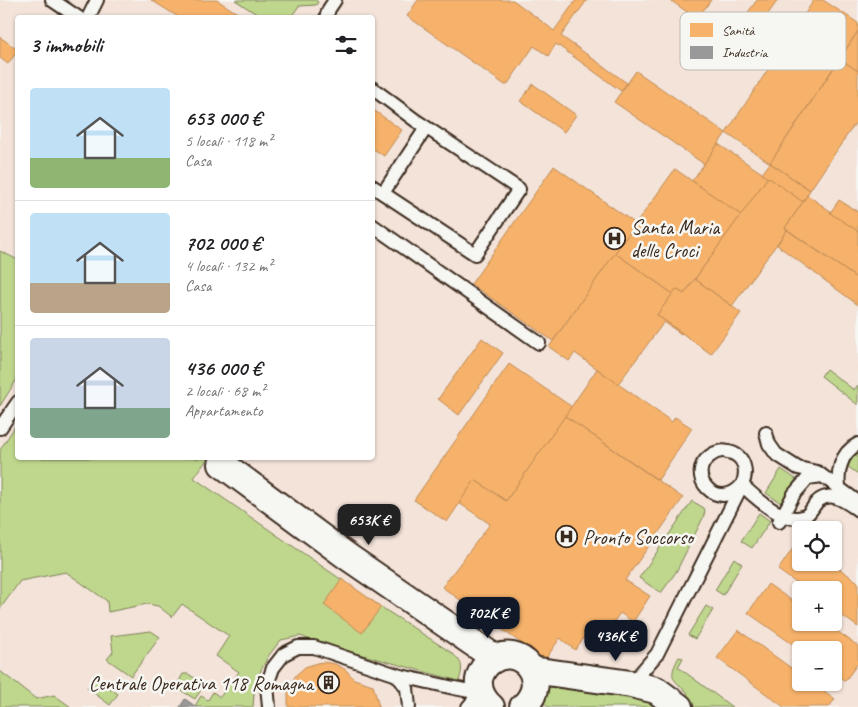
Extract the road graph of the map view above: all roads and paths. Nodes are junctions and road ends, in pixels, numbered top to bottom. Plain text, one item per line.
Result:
1 (52, 0) edge
2 (97, 0) edge
3 (335, 0) edge
4 (74, 15) edge
5 (90, 15) edge
6 (327, 15) edge
7 (375, 90) edge
8 (426, 128) junction
9 (378, 190) edge
10 (375, 227) edge
11 (539, 343) dead end
12 (15, 406) edge
13 (0, 428) edge
14 (766, 432) dead end
15 (858, 444) edge
16 (222, 464) dead end
17 (822, 476) junction
18 (840, 493) junction
19 (858, 502) edge
20 (858, 510) edge
21 (781, 519) junction
22 (495, 658) junction
23 (532, 670) junction
24 (397, 675) junction
25 (631, 684) junction
26 (480, 702) edge
27 (269, 707) edge
28 (409, 707) edge
29 (523, 707) edge
30 (679, 707) edge

1 - 4 lane
2 - 5 lane
3 - 6 lane
7 - 8 lane
8 - 9 lane
8 - 9 lane
10 - 11 lane
12 - 13 lane
14 - 17 lane
15 - 18 lane
16 - 22 street
17 - 18 lane
17 - 21 lane
18 - 19 lane
18 - 20 lane
18 - 21 lane
21 - 25 lane
22 - 23 street
22 - 26 street
23 - 25 street
23 - 29 street
24 - 26 lane
24 - 27 lane
24 - 28 lane
25 - 30 street

